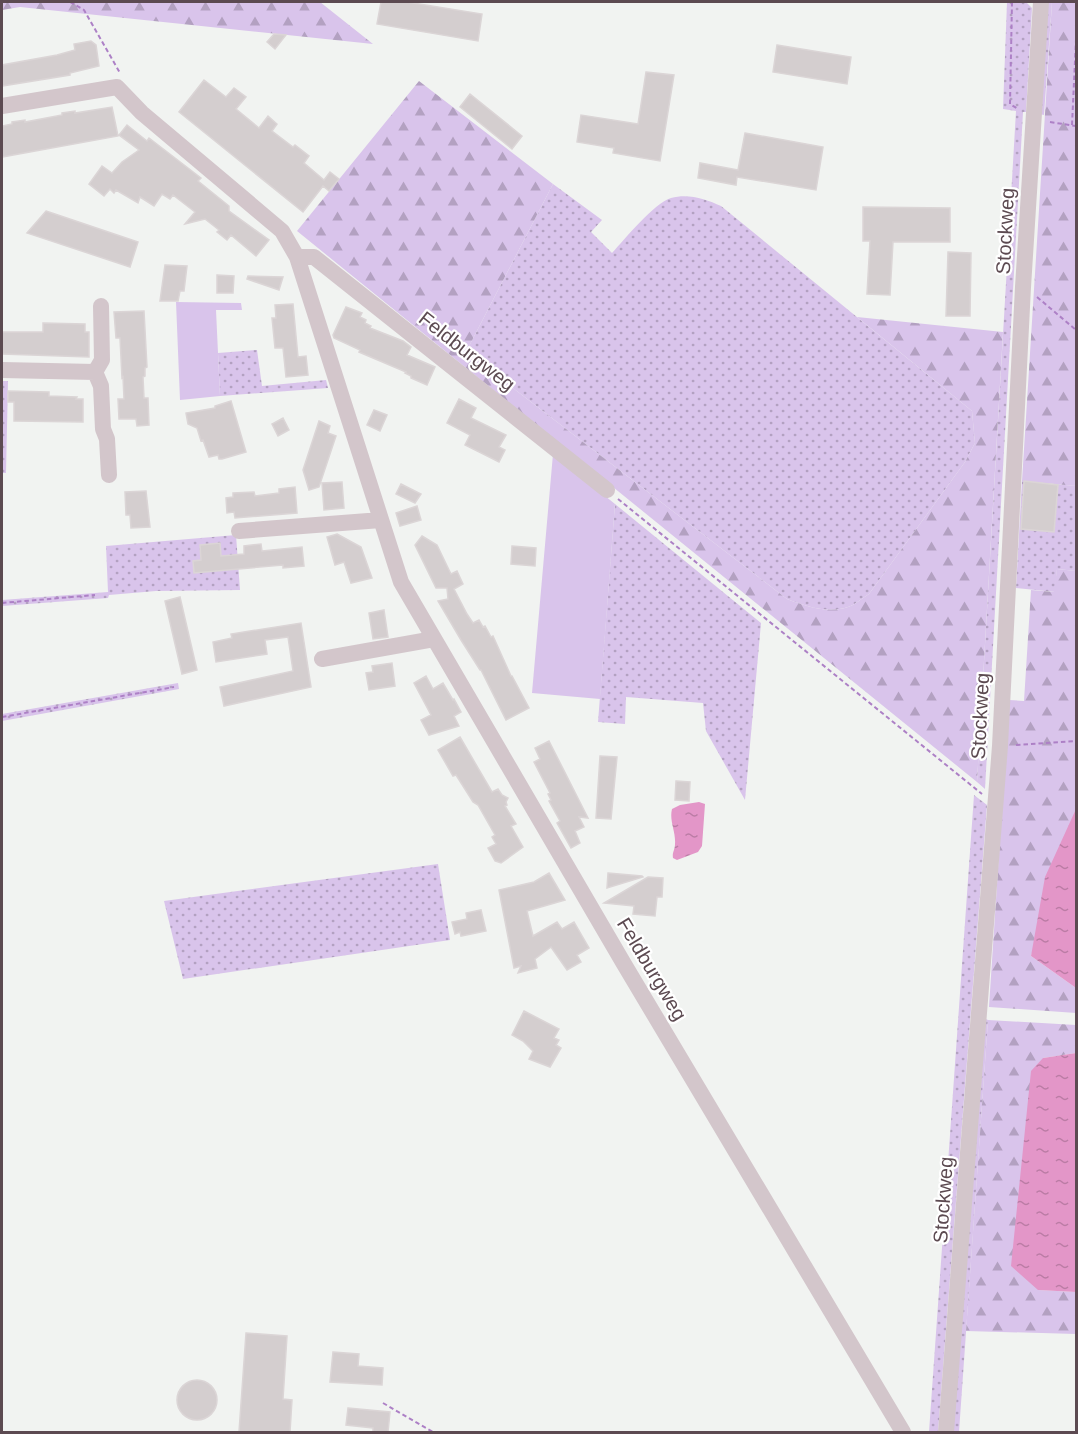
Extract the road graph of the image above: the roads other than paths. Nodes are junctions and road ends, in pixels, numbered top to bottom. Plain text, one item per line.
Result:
1 (1041, 2) edge
2 (2, 106) edge
3 (297, 257) junction
4 (101, 306) dead end
5 (2, 370) edge
6 (95, 372) junction
7 (108, 475) dead end
8 (607, 490) road end
9 (381, 520) junction
10 (239, 531) dead end
11 (434, 639) junction
12 (322, 659) dead end
13 (903, 1432) edge
14 (946, 1432) edge

1 - 14 street, Stockweg
2 - 3 street, Feldburgweg
3 - 8 street, Feldburgweg
3 - 9 street, Feldburgweg
4 - 6 street
5 - 6 street
6 - 7 street
9 - 10 street
9 - 11 street, Feldburgweg
11 - 12 street
11 - 13 street, Feldburgweg

